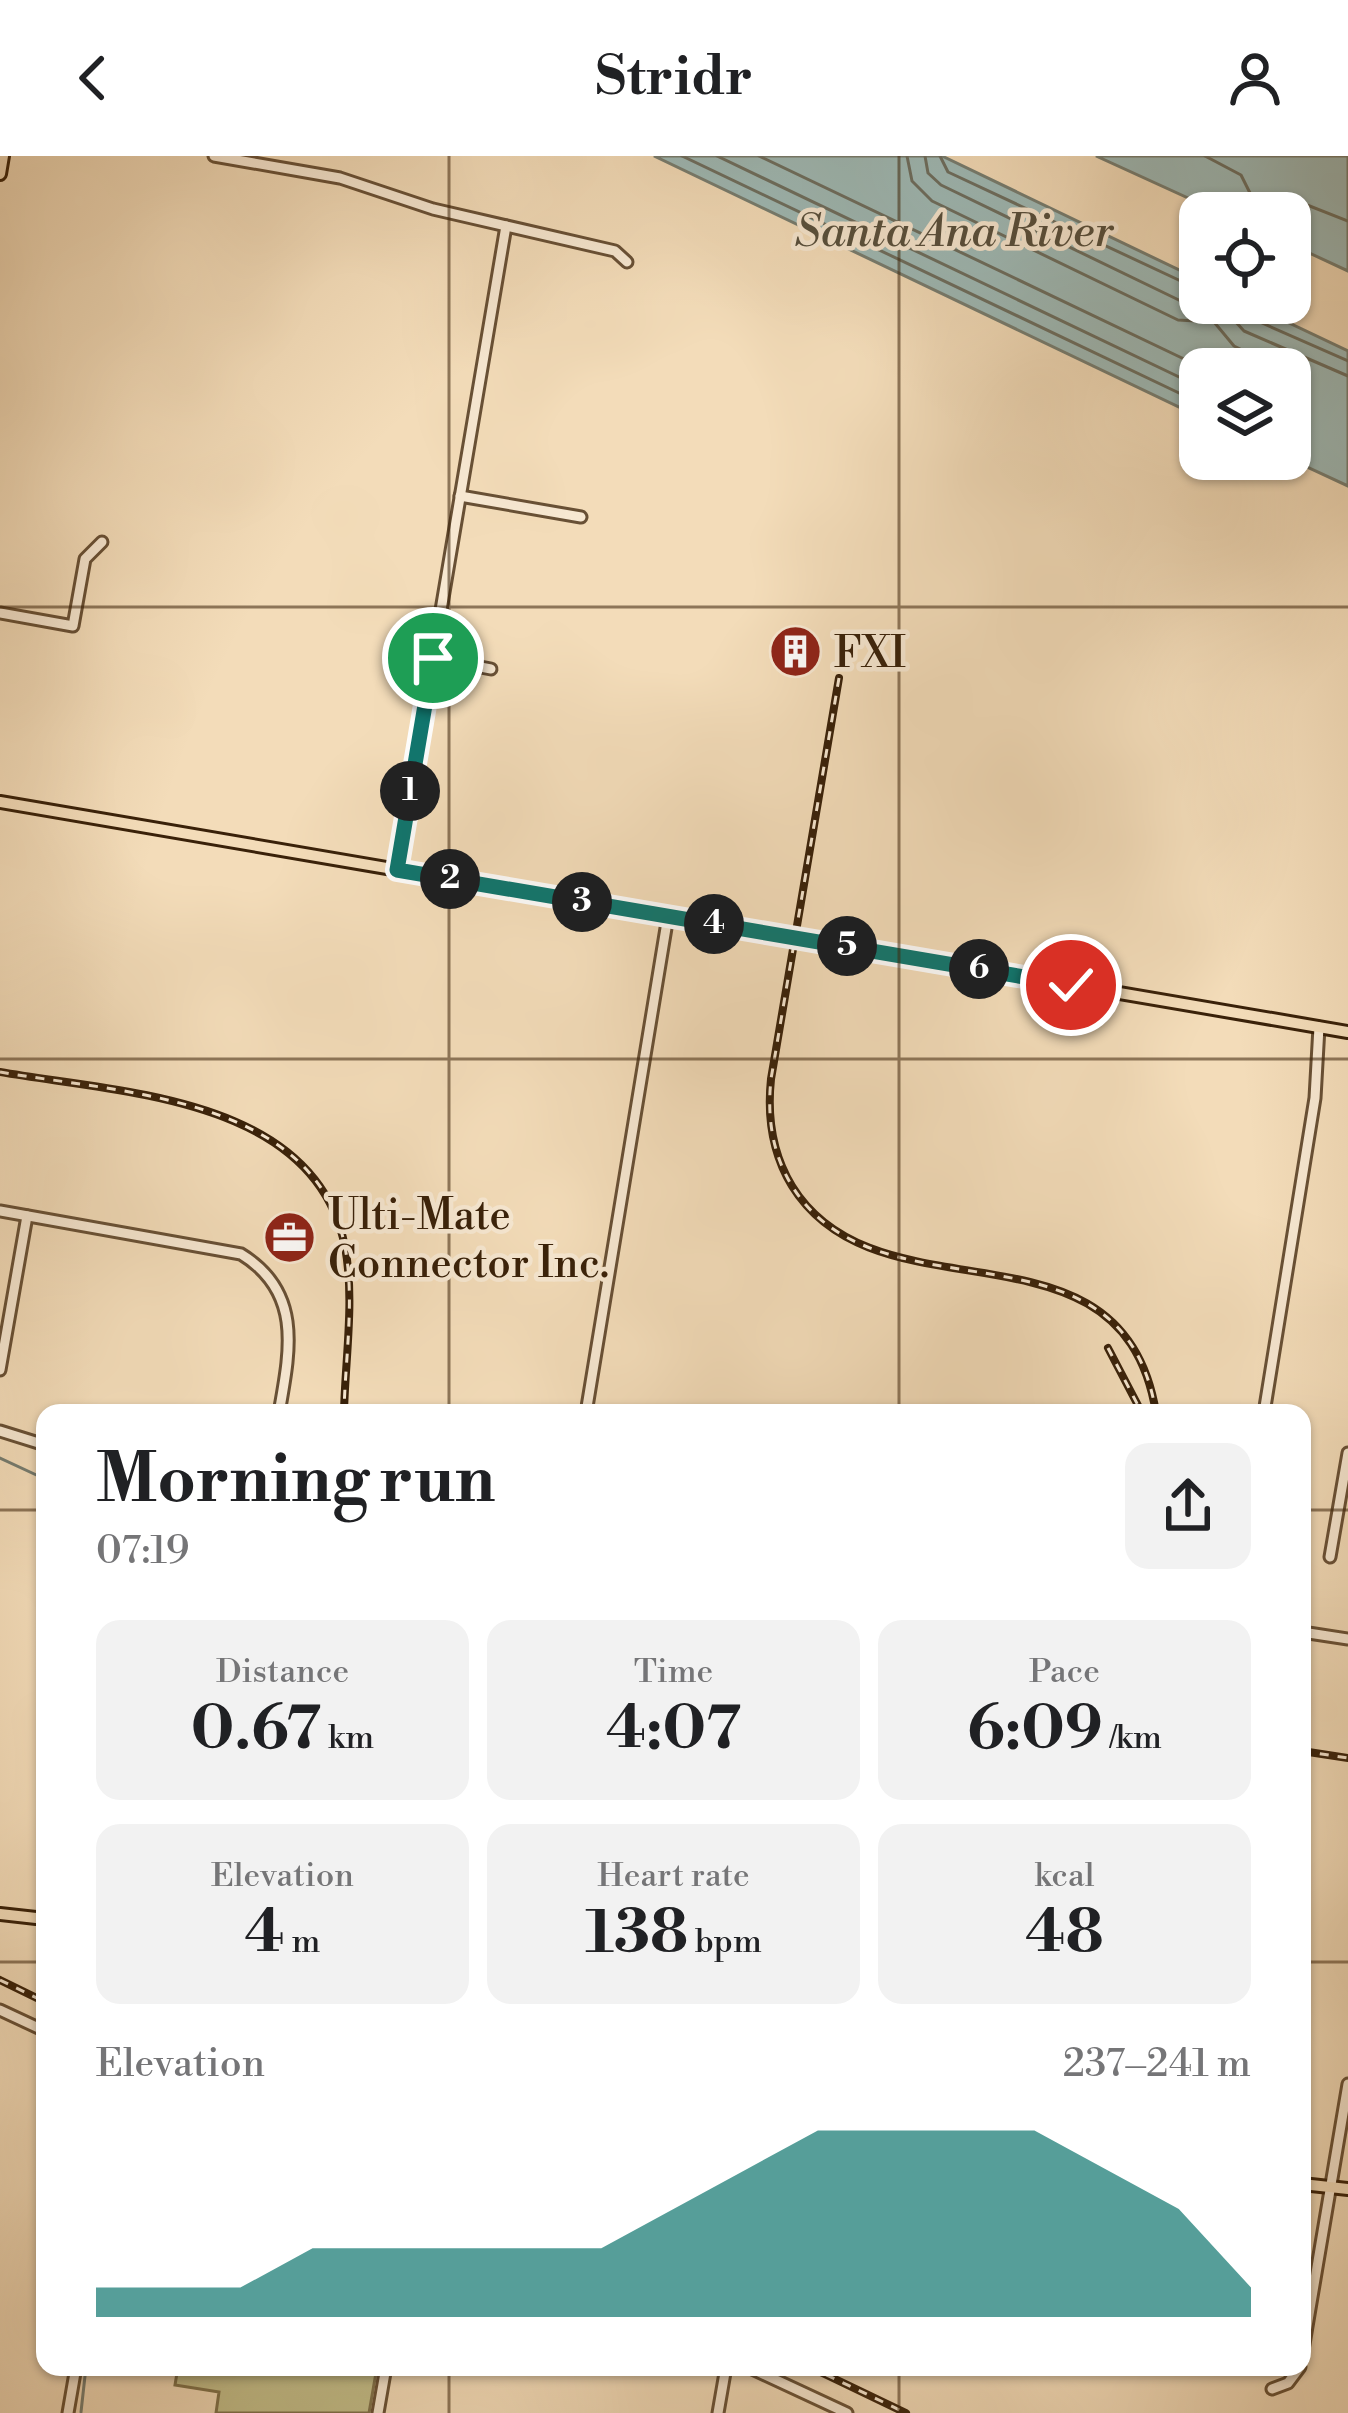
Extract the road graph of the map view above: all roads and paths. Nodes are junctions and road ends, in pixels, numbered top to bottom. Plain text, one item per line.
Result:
1 (3, 156) edge
2 (214, 156) edge
3 (0, 175) edge
4 (506, 226) junction
5 (627, 262) dead end
6 (460, 496) junction
7 (581, 517) dead end
8 (102, 542) dead end
9 (0, 613) edge
10 (433, 658) junction
11 (491, 669) dead end
12 (0, 802) edge
13 (397, 870) junction
14 (668, 916) junction
15 (1319, 1027) junction
16 (1348, 1032) edge
17 (0, 1211) edge
18 (27, 1216) junction
19 (0, 1370) edge
20 (280, 1404) edge
21 (587, 1404) edge
22 (1265, 1404) edge
23 (0, 1431) edge
24 (36, 1442) edge
25 (1348, 1453) edge
26 (1330, 1557) dead end
27 (1311, 1633) edge
28 (1348, 1639) edge
29 (0, 1914) edge
30 (36, 1918) edge
31 (0, 2010) edge
32 (36, 2028) edge
33 (1348, 2084) edge
34 (1311, 2184) edge
35 (1330, 2187) junction
36 (1348, 2189) edge
37 (1311, 2302) edge
38 (74, 2376) edge
39 (384, 2376) edge
40 (724, 2376) edge
41 (768, 2376) edge
42 (1293, 2376) edge
43 (1272, 2389) dead end
44 (68, 2413) edge
45 (378, 2413) edge
46 (718, 2413) edge
47 (848, 2413) edge

1 - 3 main road
2 - 4 street
4 - 5 street
4 - 6 street
6 - 7 street
6 - 10 street
8 - 9 street
10 - 11 street
10 - 13 street
12 - 13 main road
13 - 14 main road
14 - 15 main road
14 - 21 street
15 - 16 main road
15 - 22 street
17 - 18 street
18 - 19 street
18 - 20 street
23 - 24 street
25 - 26 street
27 - 28 street
29 - 30 main road
31 - 32 street
33 - 35 street
34 - 35 main road
35 - 36 main road
35 - 37 street
38 - 44 street
39 - 45 street
40 - 46 street
41 - 47 street
42 - 43 street

